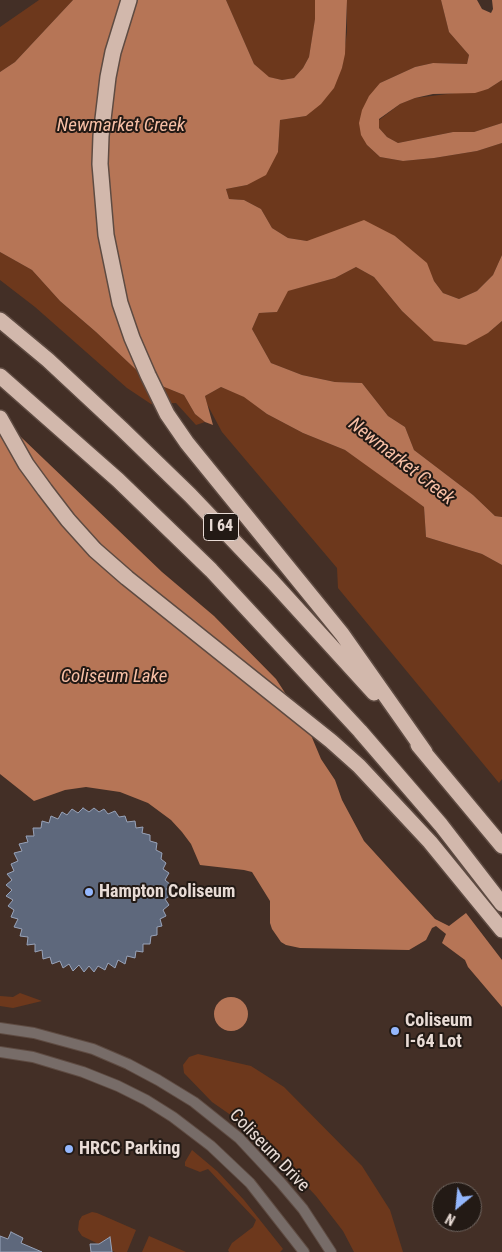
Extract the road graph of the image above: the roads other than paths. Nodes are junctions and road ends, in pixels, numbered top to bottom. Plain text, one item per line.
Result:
1 (129, 0) edge
2 (0, 320) edge
3 (0, 376) edge
4 (0, 418) edge
5 (425, 752) junction
6 (502, 846) edge
7 (502, 904) edge
8 (502, 930) edge
9 (0, 1028) edge
10 (0, 1052) edge
11 (304, 1252) edge
12 (331, 1252) edge

1 - 5 highway
2 - 5 highway, I 64
3 - 7 highway, I 64
4 - 8 highway
5 - 6 highway, I 64
9 - 12 street, Coliseum Drive
10 - 11 street, Coliseum Drive

